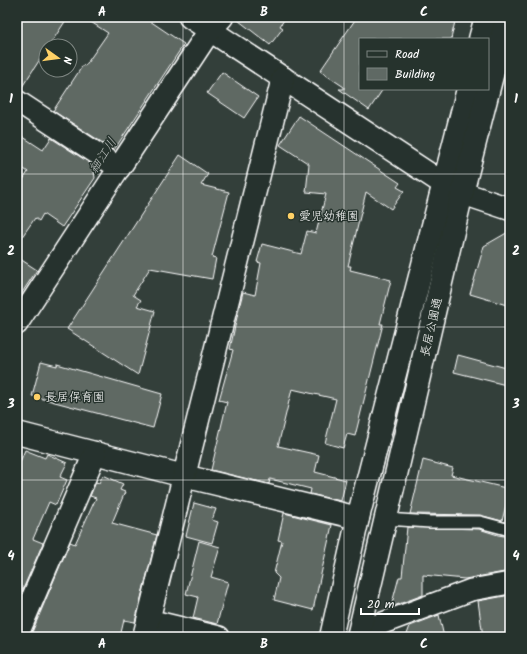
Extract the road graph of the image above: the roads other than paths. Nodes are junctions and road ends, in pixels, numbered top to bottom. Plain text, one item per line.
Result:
1 (190, 17) edge
2 (486, 17) edge
3 (508, 17) edge
4 (216, 24) edge
5 (480, 38) edge
6 (489, 76) edge
7 (283, 78) junction
8 (468, 90) edge
9 (485, 90) edge
10 (17, 101) edge
11 (119, 168) junction
12 (453, 189) junction
13 (510, 209) edge
14 (17, 324) edge
15 (17, 433) edge
16 (95, 453) junction
17 (184, 476) junction
18 (358, 518) junction
19 (386, 519) junction
20 (510, 530) edge
21 (510, 583) edge
22 (146, 629) edge
23 (17, 635) edge
24 (359, 635) edge
25 (219, 637) edge
26 (331, 637) edge

1 - 4 main road
2 - 5 main road
3 - 6 main road, 長居公園通
4 - 7 main road
4 - 11 main road
7 - 12 main road
7 - 17 main road
8 - 12 main road, 長居公園通
9 - 12 main road, 長居公園通
10 - 11 street
11 - 14 street
12 - 13 main road
12 - 18 main road, 長居公園通
12 - 19 main road, 長居公園通
15 - 16 main road
16 - 17 main road
16 - 23 main road
17 - 18 main road
17 - 22 main road
18 - 26 main road, 長居公園通
19 - 20 lane
19 - 24 main road, 長居公園通
21 - 24 street
22 - 25 street

